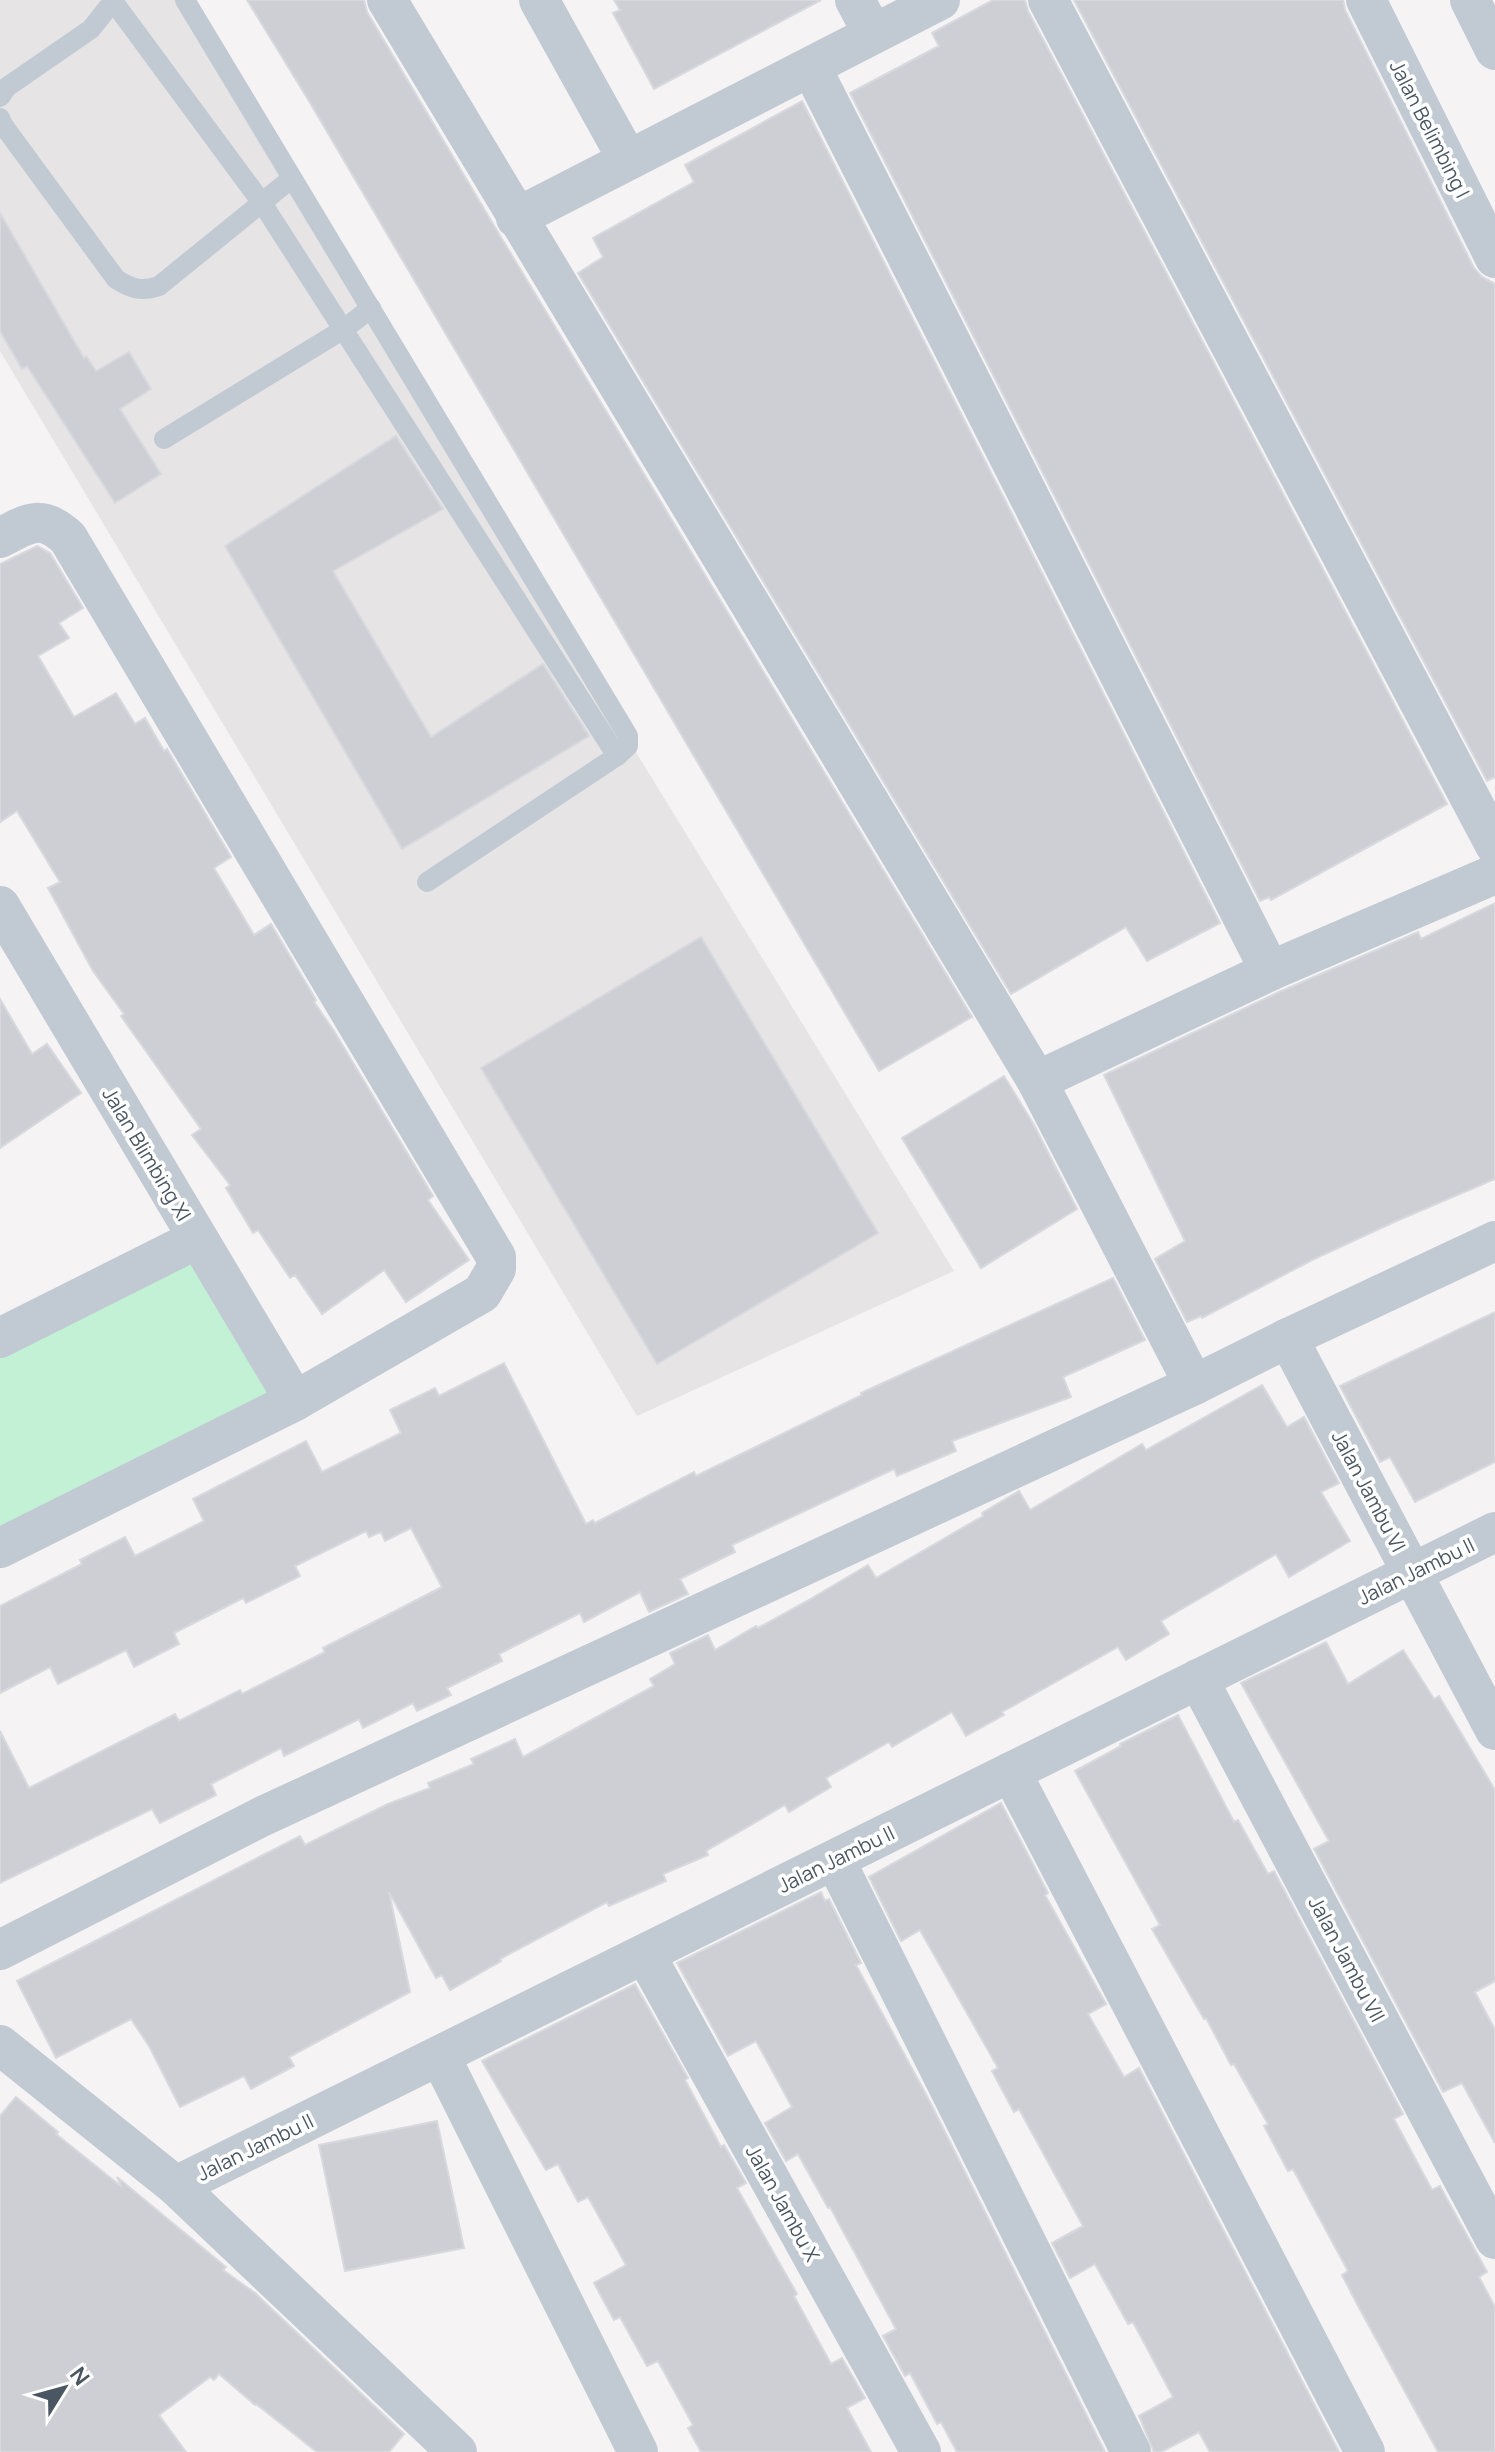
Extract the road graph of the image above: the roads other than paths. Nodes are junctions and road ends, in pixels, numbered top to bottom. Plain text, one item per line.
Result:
1 (185, 0) edge
2 (387, 0) edge
3 (539, 0) edge
4 (940, 0) edge
5 (1048, 0) edge
6 (1366, 0) edge
7 (1470, 0) edge
8 (114, 1) edge
9 (864, 17) edge
10 (1495, 50) edge
11 (811, 67) junction
12 (0, 97) edge
13 (0, 118) edge
14 (628, 160) junction
15 (291, 179) junction
16 (262, 203) junction
17 (516, 218) junction
18 (1495, 258) edge
19 (371, 308) junction
20 (344, 329) junction
21 (164, 439) dead end
22 (0, 538) edge
23 (617, 756) junction
24 (1495, 845) edge
25 (1495, 874) edge
26 (427, 882) dead end
27 (0, 906) edge
28 (1270, 971) junction
29 (1037, 1081) junction
30 (197, 1239) junction
31 (1495, 1241) edge
32 (0, 1338) edge
33 (1288, 1338) junction
34 (1194, 1385) junction
35 (295, 1401) junction
36 (1495, 1532) edge
37 (0, 1548) edge
38 (1412, 1573) junction
39 (1198, 1679) junction
40 (1495, 1730) edge
41 (1011, 1772) junction
42 (835, 1860) junction
43 (0, 1950) edge
44 (645, 1954) junction
45 (0, 2045) edge
46 (440, 2056) junction
47 (176, 2186) junction
48 (1495, 2239) edge
49 (457, 2452) edge
50 (638, 2452) edge
51 (921, 2452) edge
52 (1131, 2452) edge
53 (1365, 2452) edge

1 - 15 lane
2 - 17 street
3 - 14 street
4 - 9 street
5 - 24 street
6 - 18 street, Jalan Belimbing I
7 - 10 street
8 - 12 lane
8 - 16 lane
9 - 11 street
11 - 14 street
11 - 28 street
13 - 16 lane
14 - 17 street
15 - 16 lane
15 - 19 lane
16 - 20 lane
17 - 29 street
19 - 20 lane
19 - 23 lane
20 - 21 lane
20 - 23 lane
22 - 35 street
23 - 26 lane
25 - 28 street
27 - 30 street, Jalan Blimbing XI
28 - 29 street
29 - 34 street
30 - 32 street
30 - 35 street, Jalan Blimbing XI
31 - 33 street
33 - 34 street
33 - 38 street, Jalan Jambu VI
34 - 43 street
35 - 37 street
36 - 38 street, Jalan Jambu II
38 - 39 street, Jalan Jambu II
38 - 40 street, Jalan Jambu VI
39 - 41 street, Jalan Jambu II
39 - 48 street, Jalan Jambu VII
41 - 42 street, Jalan Jambu II
41 - 53 street
42 - 44 street, Jalan Jambu II
42 - 52 street
44 - 46 street, Jalan Jambu II
44 - 51 street, Jalan Jambu X
45 - 47 street
46 - 47 street, Jalan Jambu II
46 - 50 street
47 - 49 street

